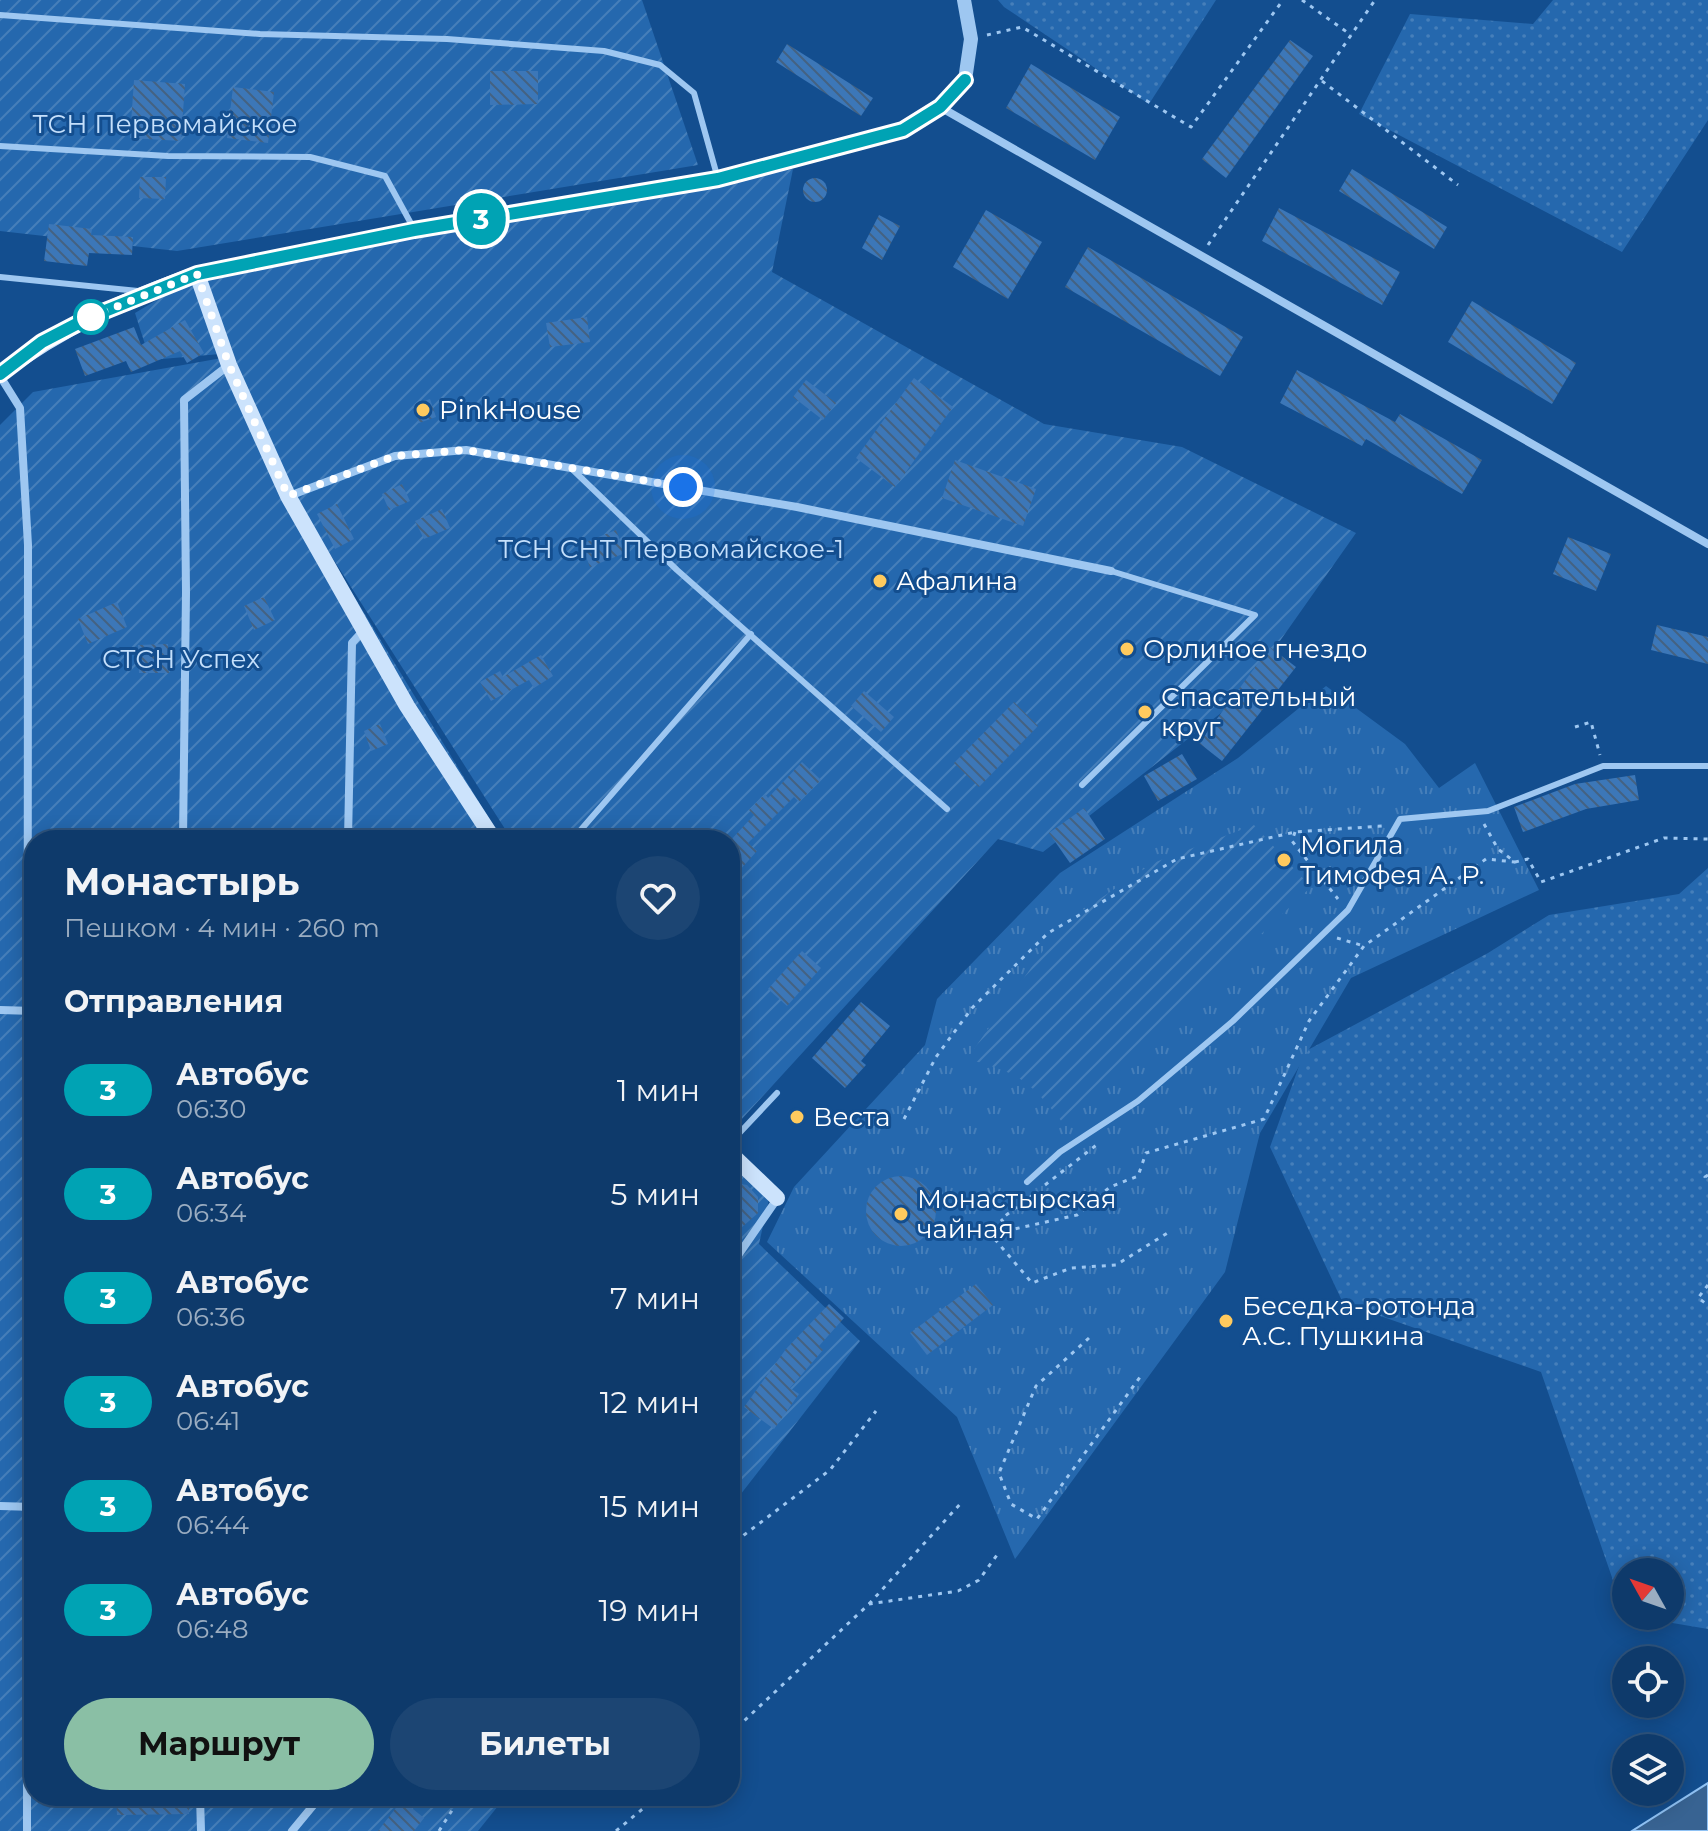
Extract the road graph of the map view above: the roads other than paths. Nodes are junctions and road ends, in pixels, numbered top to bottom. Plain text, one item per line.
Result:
1 (964, 0) edge
2 (0, 15) edge
3 (940, 107) junction
4 (0, 146) edge
5 (718, 179) junction
6 (414, 230) junction
7 (197, 274) junction
8 (0, 277) edge
9 (146, 292) junction
10 (229, 365) junction
11 (0, 375) edge
12 (570, 467) junction
13 (288, 496) junction
14 (1708, 544) edge
15 (1111, 571) joint
16 (364, 630) junction
17 (751, 634) junction
18 (1708, 766) edge
19 (1082, 785) dead end
20 (947, 809) dead end
21 (30, 830) edge
22 (183, 830) edge
23 (348, 830) edge
24 (488, 830) edge
25 (581, 830) edge
26 (0, 1010) edge
27 (24, 1011) edge
28 (777, 1093) dead end
29 (740, 1132) edge
30 (740, 1163) edge
31 (1027, 1182) dead end
32 (777, 1198) joint
33 (740, 1252) edge
34 (0, 1506) edge
35 (24, 1507) edge
36 (27, 1806) edge
37 (200, 1806) edge
38 (313, 1806) edge
39 (27, 1831) edge
40 (201, 1831) edge
41 (292, 1831) edge

1 - 3 street
2 - 5 lane
3 - 5 street
3 - 14 street
4 - 6 lane
5 - 6 street
6 - 7 street
7 - 9 main road
7 - 10 main road
8 - 9 lane
9 - 11 main road
10 - 13 main road
10 - 22 street
11 - 21 street
12 - 13 street
12 - 15 street
12 - 17 lane
13 - 16 main road
15 - 19 lane
16 - 23 street
16 - 24 main road
17 - 20 lane
17 - 25 lane
18 - 31 lane
26 - 27 street
28 - 29 lane
30 - 32 main road
32 - 33 street
34 - 35 street
36 - 39 street
37 - 40 street
38 - 41 street

